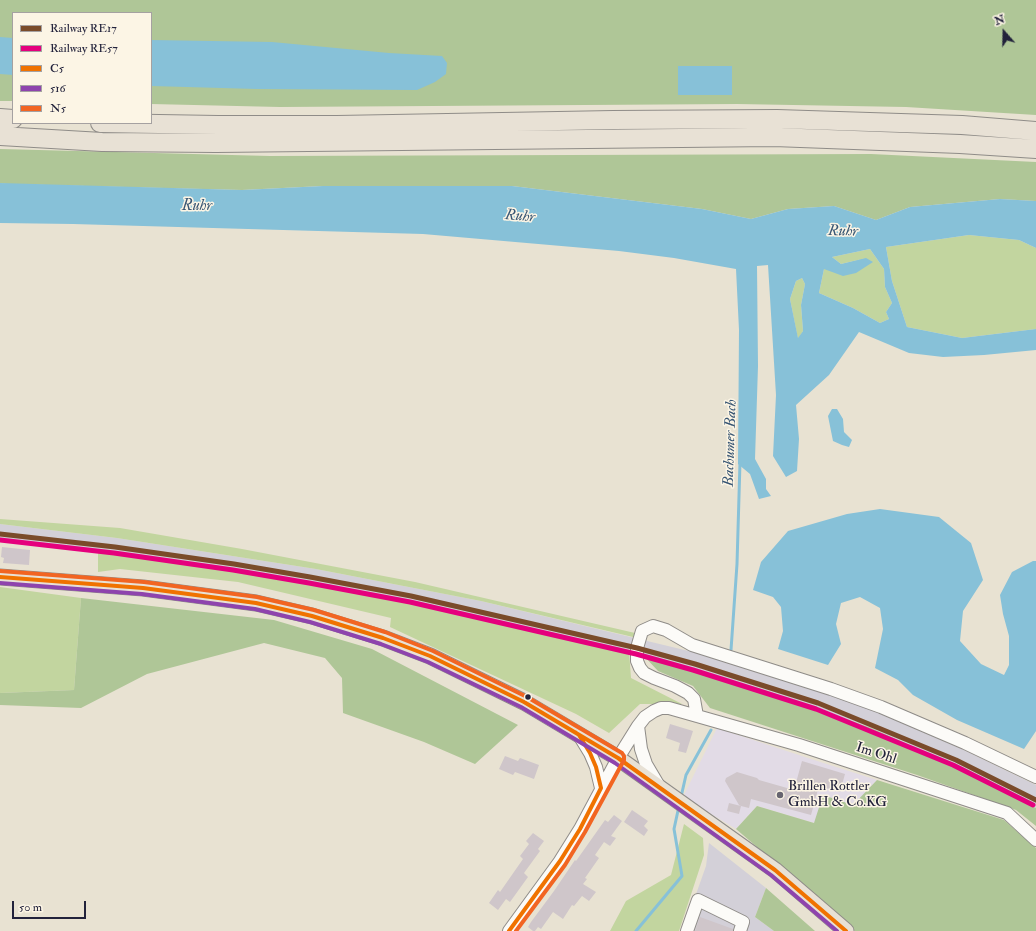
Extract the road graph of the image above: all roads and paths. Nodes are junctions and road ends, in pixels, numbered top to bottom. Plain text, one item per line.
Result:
1 (0, 118) edge
2 (12, 119) edge
3 (152, 124) edge
4 (1036, 131) edge
5 (0, 136) edge
6 (1036, 149) edge
7 (0, 577) edge
8 (697, 716) junction
9 (638, 726) junction
10 (580, 734) junction
11 (618, 758) junction
12 (1036, 778) edge
13 (659, 786) junction
14 (601, 788) junction
15 (1036, 840) edge
16 (509, 931) edge
17 (687, 931) edge
18 (740, 931) edge
19 (846, 931) edge

1 - 2 highway
3 - 4 highway
5 - 6 highway
7 - 10 main road
8 - 9 street, Im Ohl
8 - 12 street
8 - 15 street, Im Ohl
9 - 11 street
9 - 13 street
10 - 11 main road
10 - 14 street
11 - 13 main road
11 - 14 street
13 - 19 main road
14 - 16 street
17 - 18 street

